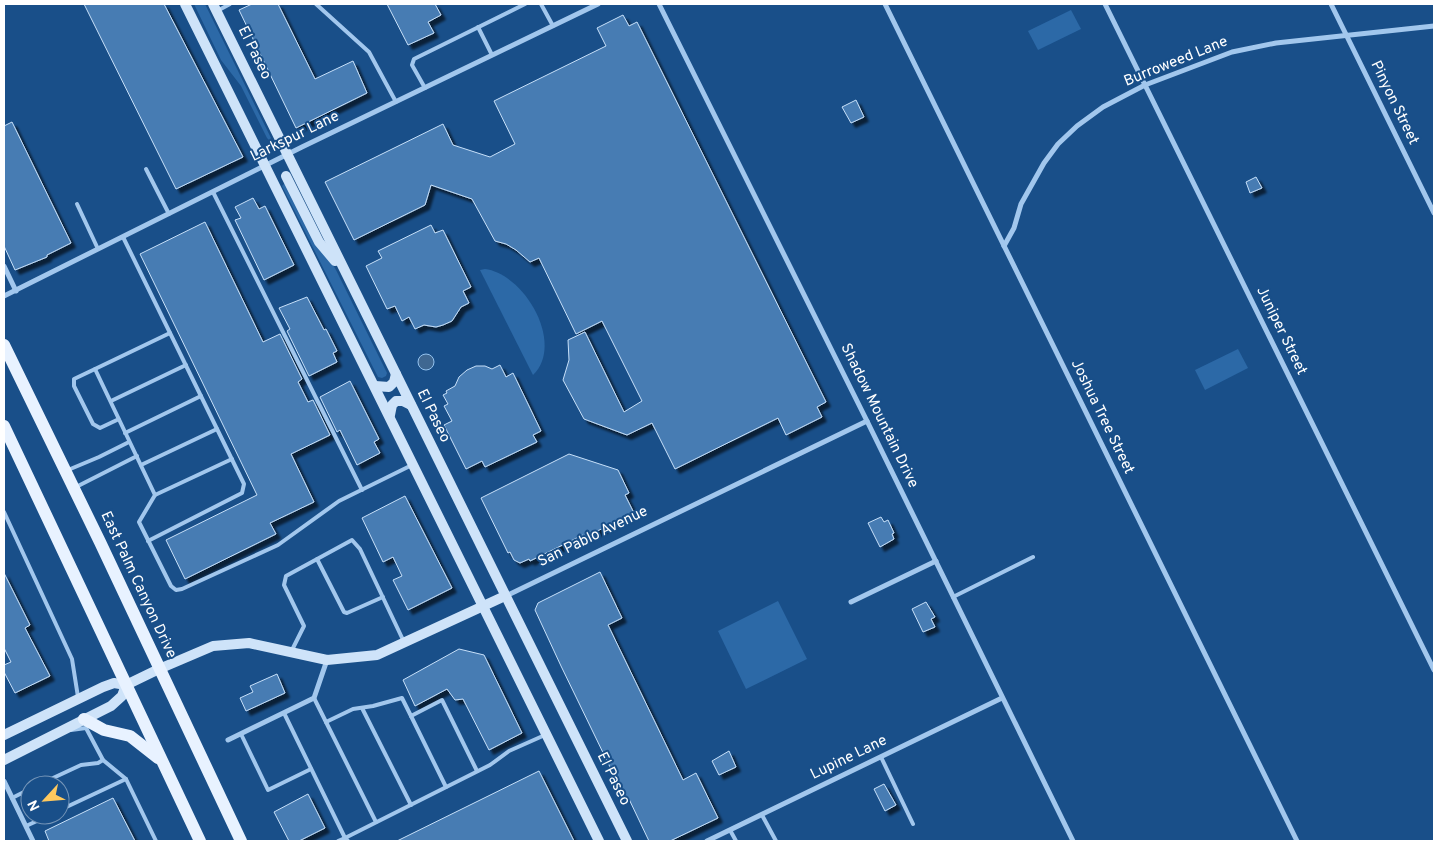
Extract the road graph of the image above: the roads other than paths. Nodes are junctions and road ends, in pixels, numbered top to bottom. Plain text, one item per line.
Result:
1 (185, 4) edge
2 (230, 4) edge
3 (316, 4) edge
4 (524, 4) edge
5 (541, 4) edge
6 (598, 4) edge
7 (659, 4) edge
8 (885, 4) edge
9 (1105, 4) edge
10 (1331, 4) edge
11 (215, 7) edge
12 (552, 26) junction
13 (1434, 26) edge
14 (478, 27) junction
15 (1347, 36) junction
16 (492, 55) junction
17 (1145, 85) junction
18 (425, 88) junction
19 (396, 102) junction
20 (287, 155) junction
21 (266, 166) junction
22 (146, 169) dead end
23 (286, 176) dead end
24 (213, 192) junction
25 (77, 204) dead end
26 (1434, 213) edge
27 (169, 214) junction
28 (123, 237) junction
29 (1004, 246) junction
30 (98, 249) junction
31 (4, 266) edge
32 (346, 272) junction
33 (16, 291) junction
34 (4, 296) edge
35 (170, 333) junction
36 (4, 344) edge
37 (186, 365) junction
38 (96, 369) junction
39 (396, 374) junction
40 (375, 386) junction
41 (201, 396) junction
42 (110, 401) junction
43 (411, 405) junction
44 (390, 415) junction
45 (119, 419) junction
46 (868, 421) junction
47 (4, 426) edge
48 (217, 429) junction
49 (125, 433) junction
50 (130, 442) junction
51 (137, 456) junction
52 (232, 458) junction
53 (414, 464) junction
54 (141, 466) junction
55 (66, 470) junction
56 (74, 488) junction
57 (362, 490) junction
58 (155, 495) junction
59 (4, 512) edge
60 (148, 541) junction
61 (1033, 557) dead end
62 (317, 559) junction
63 (936, 561) junction
64 (505, 596) junction
65 (383, 597) junction
66 (953, 597) junction
67 (851, 602) dead end
68 (484, 606) junction
69 (405, 643) junction
70 (291, 652) junction
71 (327, 660) junction
72 (159, 669) junction
73 (1434, 670) edge
74 (126, 685) junction
75 (78, 698) junction
76 (314, 698) junction
77 (1002, 698) junction
78 (362, 708) junction
79 (284, 713) junction
80 (411, 716) junction
81 (84, 719) junction
82 (326, 722) junction
83 (56, 733) junction
84 (241, 734) junction
85 (547, 734) junction
86 (4, 735) edge
87 (228, 740) dead end
88 (881, 757) junction
89 (4, 760) edge
90 (103, 760) junction
91 (161, 760) junction
92 (312, 769) junction
93 (477, 771) junction
94 (60, 775) edge
95 (126, 779) junction
96 (4, 781) edge
97 (446, 787) junction
98 (20, 794) edge
99 (12, 798) junction
100 (70, 805) edge
101 (410, 805) junction
102 (762, 814) junction
103 (376, 822) junction
104 (913, 824) dead end
105 (26, 826) joint
106 (730, 830) junction
107 (346, 840) edge
108 (33, 841) edge
109 (156, 841) edge
110 (200, 841) edge
111 (241, 841) edge
112 (338, 841) edge
113 (599, 841) edge
114 (628, 841) edge
115 (707, 841) edge
116 (736, 841) edge
117 (776, 841) edge
118 (1073, 841) edge
119 (1297, 841) edge

1 - 21 street
2 - 11 lane
3 - 19 lane
4 - 14 lane
5 - 12 lane
6 - 12 street, Larkspur Lane
7 - 46 street, Shadow Mountain Drive
8 - 29 street, Joshua Tree Street
9 - 17 street, Juniper Street
10 - 15 street, Pinyon Street
11 - 20 street, El Paseo
12 - 16 street, Larkspur Lane
13 - 15 street, Burroweed Lane
14 - 16 lane
14 - 18 lane
15 - 17 street, Burroweed Lane
15 - 26 street, Pinyon Street
16 - 18 street, Larkspur Lane
17 - 29 street, Burroweed Lane
17 - 73 street, Juniper Street
18 - 19 street, Larkspur Lane
19 - 20 street, Larkspur Lane
20 - 21 street, Larkspur Lane
20 - 32 street, El Paseo
21 - 24 street, Larkspur Lane
21 - 40 street
22 - 27 lane
23 - 32 street
24 - 27 street, Larkspur Lane
24 - 57 lane
25 - 30 lane
27 - 28 street, Larkspur Lane
28 - 30 street, Larkspur Lane
28 - 35 lane
29 - 119 street, Joshua Tree Street
30 - 33 street, Larkspur Lane
31 - 33 street
32 - 39 street, El Paseo
33 - 34 street, Larkspur Lane
35 - 37 lane
35 - 38 lane
36 - 55 main road, East Palm Canyon Drive
37 - 41 lane
37 - 42 lane
38 - 42 lane
38 - 45 lane
39 - 40 street
39 - 43 street, El Paseo
40 - 44 street
41 - 48 lane
41 - 49 lane
42 - 45 lane
43 - 44 street
43 - 64 street, El Paseo
44 - 53 street
45 - 49 lane
46 - 63 street, Shadow Mountain Drive
46 - 64 street, San Pablo Avenue
47 - 74 main road
48 - 52 lane
48 - 54 lane
49 - 50 lane
50 - 51 lane
50 - 55 lane
51 - 54 lane
51 - 56 lane
52 - 58 lane
52 - 60 lane
53 - 57 lane
53 - 68 street
54 - 58 lane
55 - 56 main road, East Palm Canyon Drive
56 - 72 main road, East Palm Canyon Drive
57 - 60 lane
58 - 60 lane
59 - 75 lane
61 - 66 lane
62 - 65 lane
62 - 65 lane
62 - 70 lane
63 - 66 street, Shadow Mountain Drive
63 - 67 street
64 - 68 street, San Pablo Avenue
64 - 114 street, El Paseo
65 - 69 lane
66 - 77 street, Shadow Mountain Drive
68 - 69 street, San Pablo Avenue
68 - 85 street
69 - 71 street, San Pablo Avenue
70 - 71 street, San Pablo Avenue
70 - 72 street, San Pablo Avenue
71 - 76 street
72 - 74 street, San Pablo Avenue
72 - 111 main road, East Palm Canyon Drive
74 - 75 street, San Pablo Avenue
74 - 81 street, San Pablo Avenue
74 - 91 main road
75 - 86 street, San Pablo Avenue
76 - 79 street
76 - 82 lane
77 - 88 street, Lupine Lane
77 - 118 street, Shadow Mountain Drive
78 - 80 lane
78 - 82 lane
78 - 101 lane
79 - 84 street
79 - 92 lane
80 - 93 lane
80 - 97 lane
81 - 83 street, San Pablo Avenue
81 - 91 main road
82 - 103 lane
83 - 89 street, San Pablo Avenue
83 - 90 lane
84 - 87 street
84 - 92 lane
85 - 93 lane
85 - 113 street
88 - 102 street, Lupine Lane
88 - 104 lane
90 - 94 lane
90 - 95 lane
91 - 110 main road
92 - 107 lane
93 - 97 lane
95 - 100 lane
95 - 109 lane
96 - 99 street
97 - 101 lane
98 - 99 lane
99 - 105 street
101 - 103 lane
102 - 106 street, Lupine Lane
102 - 117 lane
103 - 107 lane
105 - 108 street
106 - 115 street, Lupine Lane
106 - 116 lane
107 - 112 lane

